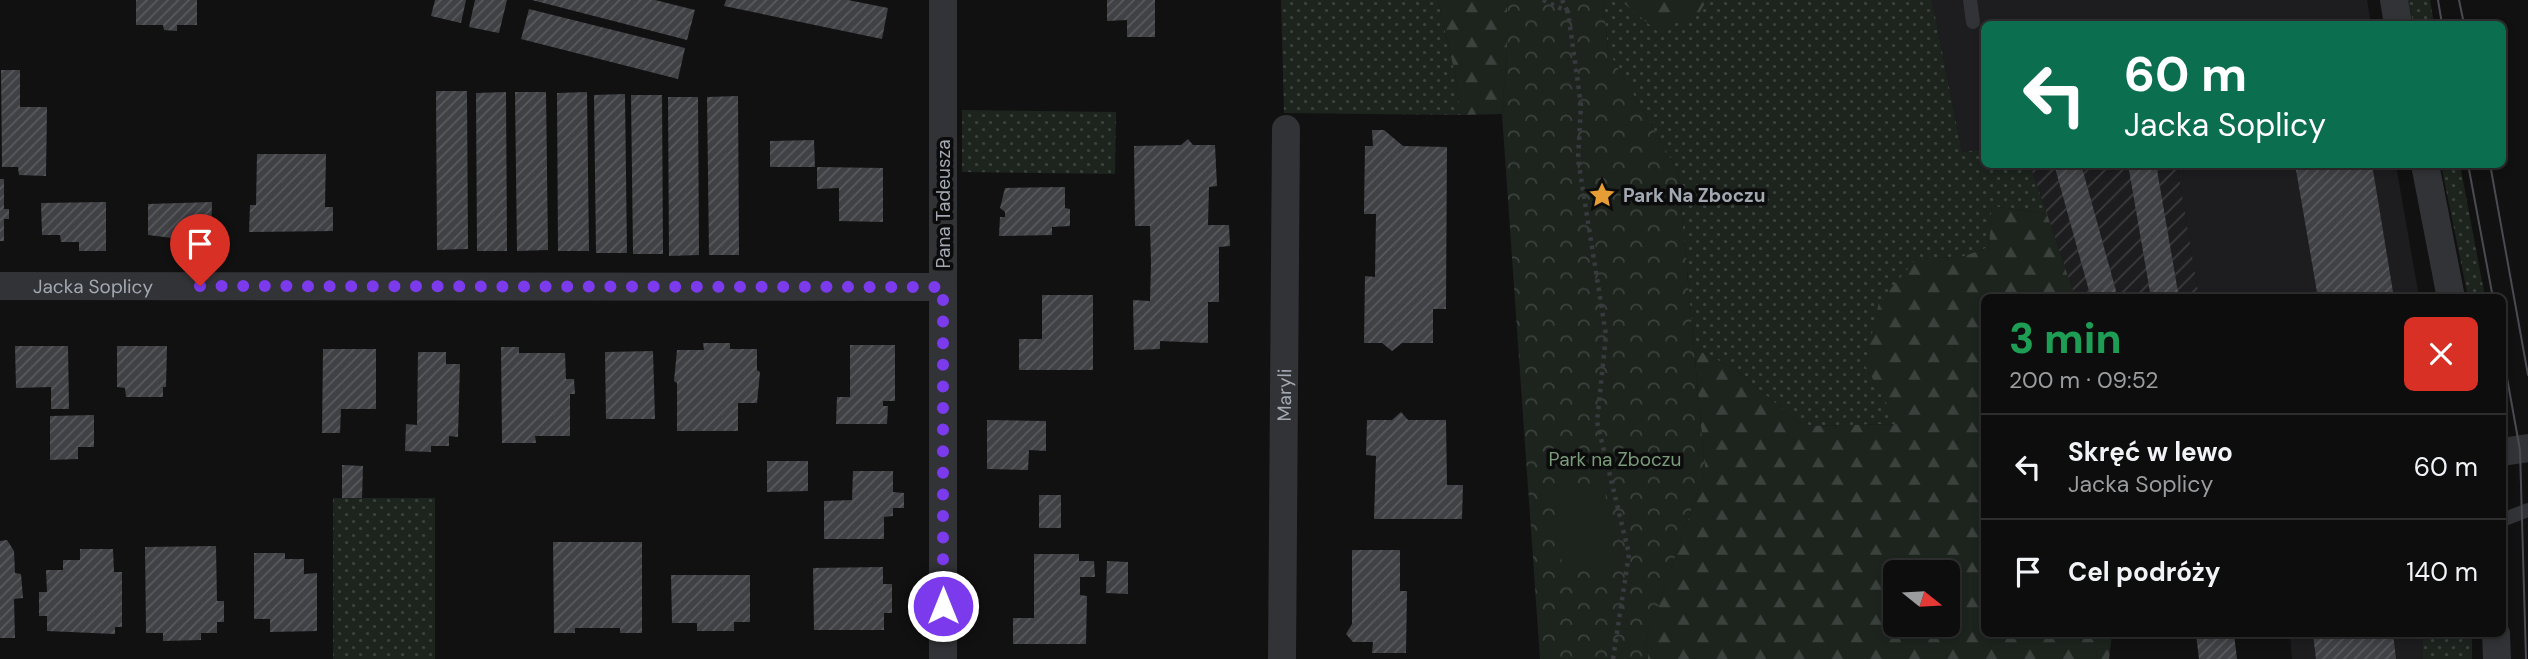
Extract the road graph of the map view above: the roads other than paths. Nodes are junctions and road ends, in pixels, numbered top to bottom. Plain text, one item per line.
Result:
1 (943, 0) edge
2 (1970, 0) edge
3 (2393, 0) edge
4 (2397, 21) edge
5 (1973, 22) dead end
6 (1286, 129) dead end
7 (2426, 168) edge
8 (0, 286) edge
9 (943, 287) junction
10 (2450, 294) edge
11 (2528, 449) edge
12 (2506, 452) edge
13 (2528, 510) edge
14 (2506, 518) edge
15 (2496, 637) edge
16 (943, 659) edge
17 (1282, 659) edge
18 (2497, 659) edge

1 - 9 street, Pana Tadeusza
2 - 5 lane
3 - 4 street
6 - 17 street, Maryli
7 - 10 street
8 - 9 street, Jacka Soplicy
9 - 16 street, Pana Tadeusza
11 - 12 street
13 - 14 lane
15 - 18 street

